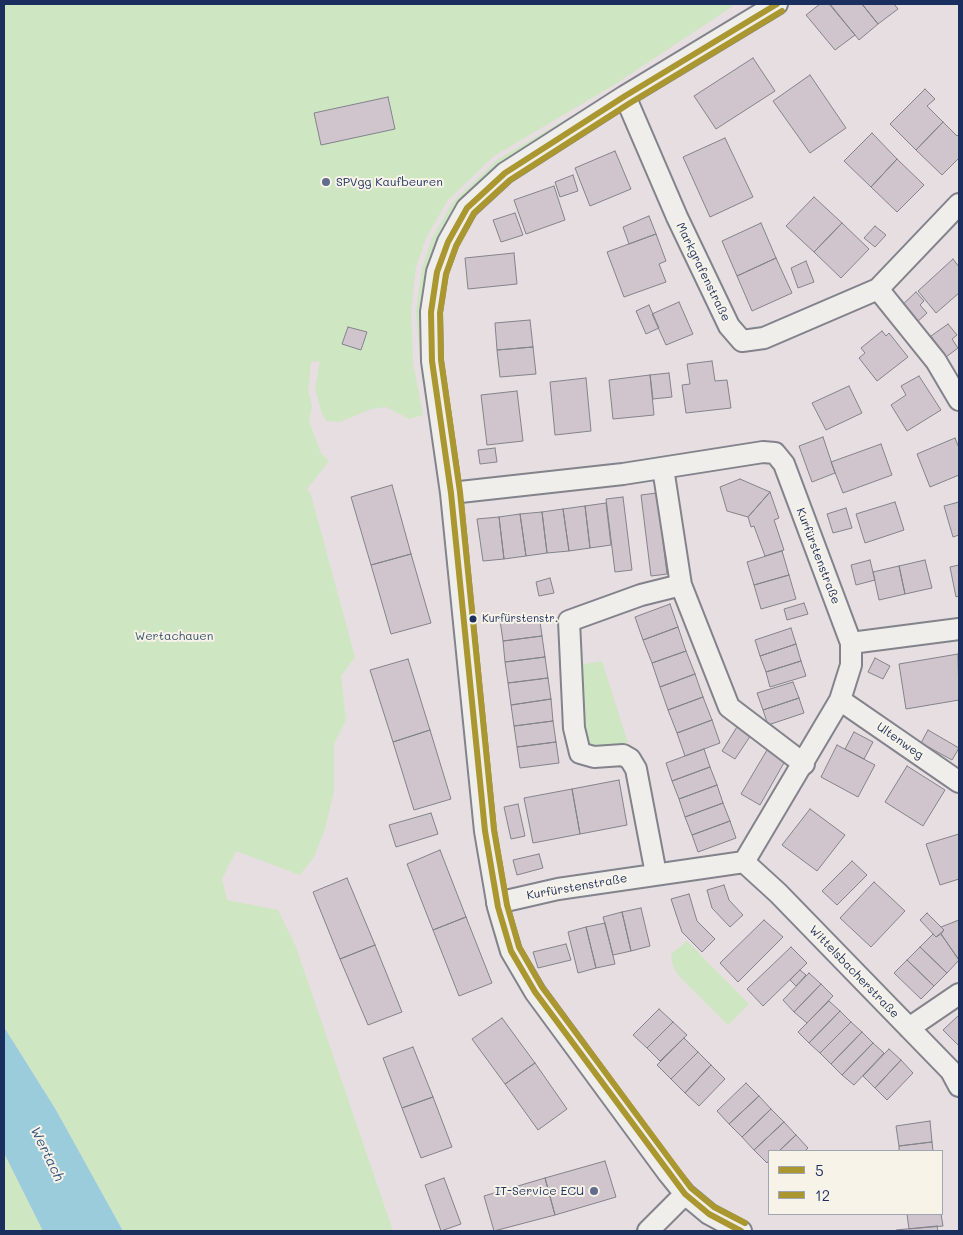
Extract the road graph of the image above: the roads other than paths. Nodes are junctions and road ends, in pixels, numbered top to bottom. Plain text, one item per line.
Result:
1 (767, 7) edge
2 (625, 96) junction
3 (959, 204) edge
4 (878, 289) junction
5 (959, 400) edge
6 (663, 468) junction
7 (451, 492) junction
8 (680, 585) junction
9 (959, 629) edge
10 (851, 644) junction
11 (840, 700) junction
12 (804, 764) junction
13 (959, 782) edge
14 (744, 862) junction
15 (656, 874) junction
16 (497, 903) junction
17 (959, 994) edge
18 (908, 1028) junction
19 (959, 1086) edge
20 (685, 1194) junction
21 (648, 1231) edge
22 (741, 1231) edge

1 - 2 street
2 - 4 street, Markgrafenstraße
2 - 7 street
3 - 4 street, Markgrafenstraße
4 - 5 street
6 - 7 street, Kurfürstenstraße
6 - 8 street
6 - 10 street, Kurfürstenstraße
7 - 16 street
8 - 12 street
8 - 15 street
9 - 10 street
10 - 11 street, Kurfürstenstraße
11 - 12 street, Kurfürstenstraße
11 - 13 street, Ultenweg
12 - 14 street, Kurfürstenstraße
14 - 15 street, Kurfürstenstraße
14 - 18 street, Wittelsbacherstraße
15 - 16 street, Kurfürstenstraße
16 - 20 street
17 - 18 street
18 - 19 street, Wittelsbacherstraße
20 - 21 street
20 - 22 street

